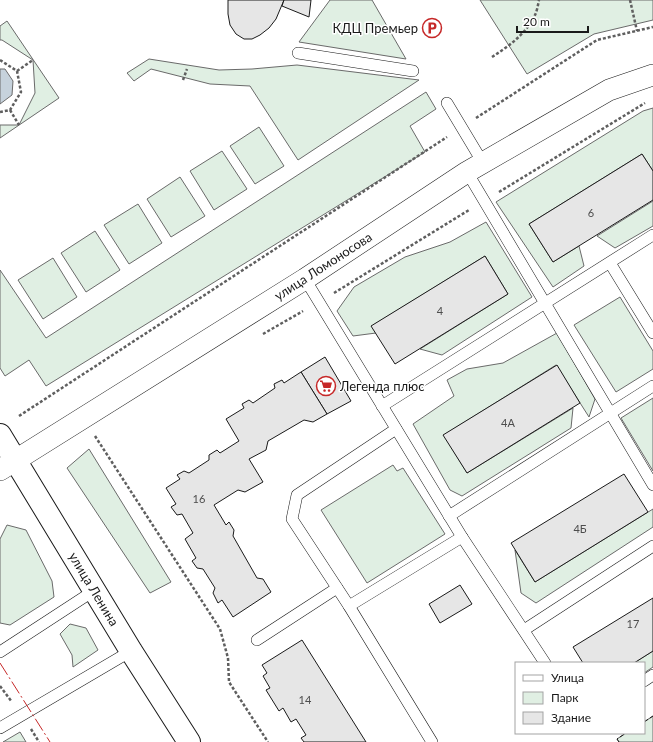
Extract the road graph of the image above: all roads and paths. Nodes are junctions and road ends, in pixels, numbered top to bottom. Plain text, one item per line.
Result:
1 (539, 0) edge
2 (630, 0) edge
3 (653, 27) edge
4 (637, 30) junction
5 (298, 53) dead end
6 (492, 57) dead end
7 (0, 60) edge
8 (33, 60) dead end
9 (188, 69) dead end
10 (17, 71) junction
11 (413, 71) dead end
12 (653, 74) edge
13 (183, 80) dead end
14 (650, 100) dead end
15 (447, 103) dead end
16 (10, 110) junction
17 (0, 112) edge
18 (19, 125) dead end
19 (462, 128) junction
20 (475, 168) junction
21 (484, 201) junction
22 (653, 235) edge
23 (610, 263) junction
24 (305, 279) junction
25 (319, 302) junction
26 (545, 303) junction
27 (653, 333) edge
28 (257, 338) dead end
29 (653, 386) edge
30 (382, 406) junction
31 (610, 413) junction
32 (20, 416) dead end
33 (396, 429) junction
34 (93, 434) dead end
35 (0, 435) edge
36 (8, 465) edge
37 (653, 485) edge
38 (449, 516) junction
39 (462, 537) junction
40 (653, 546) edge
41 (337, 588) junction
42 (94, 590) junction
43 (349, 606) junction
44 (524, 630) junction
45 (257, 640) dead end
46 (131, 651) junction
47 (0, 652) edge
48 (544, 662) edge
49 (0, 728) edge
50 (189, 742) edge
51 (268, 742) edge
52 (432, 742) edge

1 - 6 path
2 - 4 path
3 - 4 path
4 - 19 path
5 - 11 lane
7 - 10 path
8 - 10 path
9 - 13 path
10 - 16 path
12 - 20 street, улица Ломоносова
14 - 21 path
15 - 19 lane
16 - 17 path
16 - 18 path
19 - 20 lane
19 - 32 path
20 - 21 lane
20 - 24 street, улица Ломоносова
21 - 25 path
21 - 26 lane
22 - 23 lane
23 - 26 lane
23 - 27 lane
24 - 25 lane
24 - 36 street, улица Ломоносова
25 - 28 path
25 - 30 lane
26 - 30 lane
26 - 31 lane
29 - 31 lane
30 - 33 lane
31 - 37 lane
31 - 38 lane
33 - 38 lane
33 - 41 lane
34 - 51 path
35 - 36 street, улица Ленина
36 - 42 street, улица Ленина
38 - 39 lane
39 - 43 lane
39 - 44 lane
40 - 44 lane
41 - 43 lane
41 - 45 lane
42 - 46 street, улица Ленина
42 - 47 lane
43 - 52 lane
44 - 48 lane
46 - 49 lane
46 - 50 street, улица Ленина

